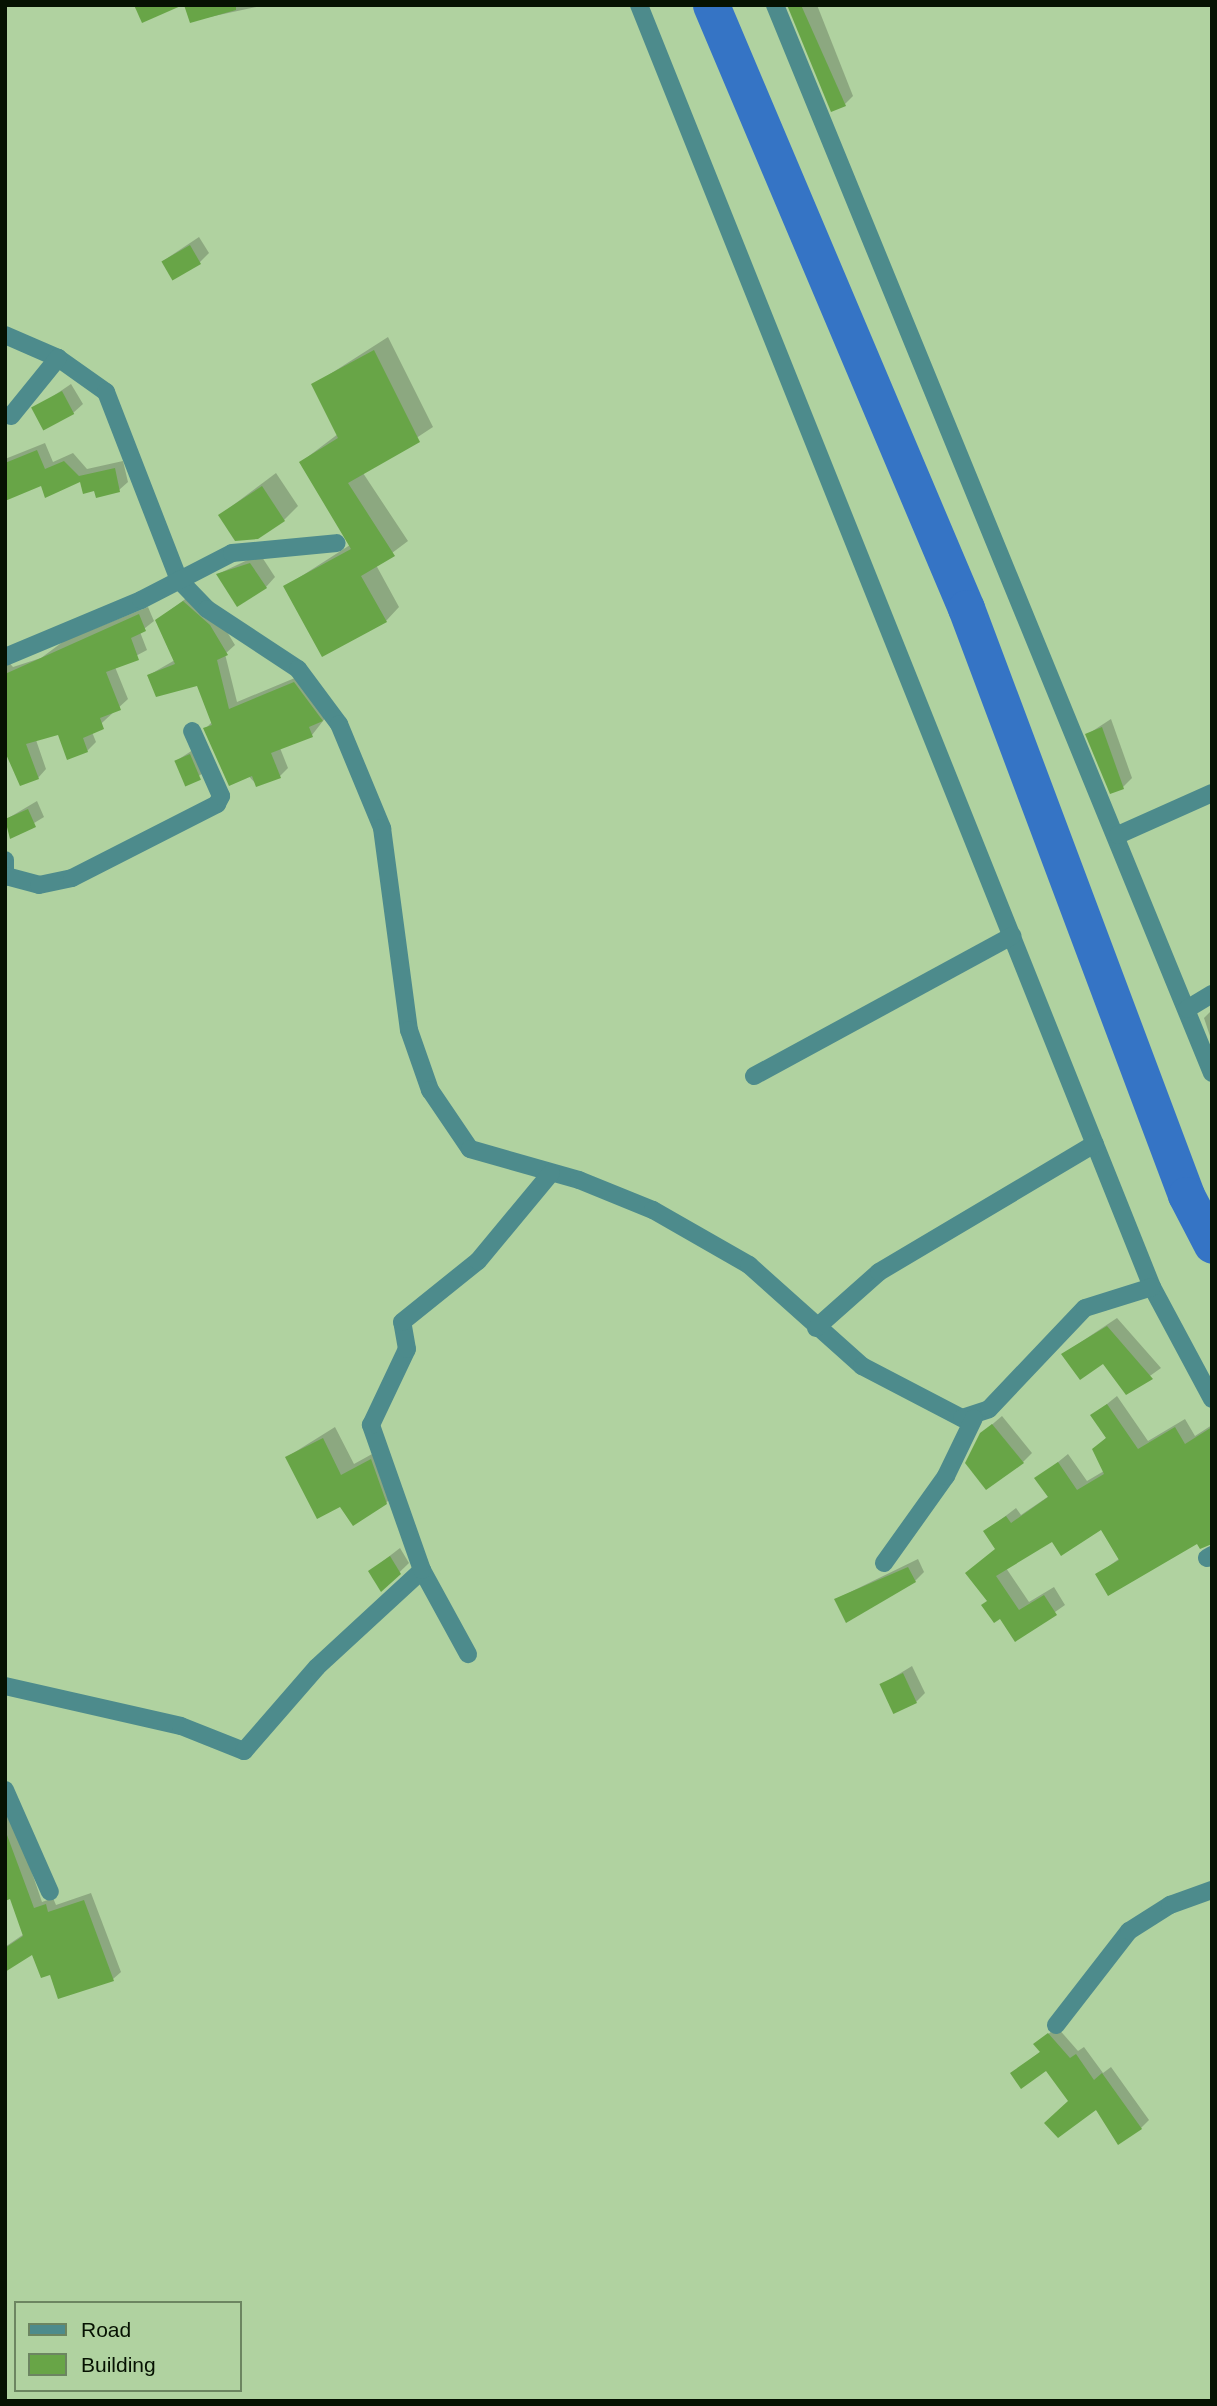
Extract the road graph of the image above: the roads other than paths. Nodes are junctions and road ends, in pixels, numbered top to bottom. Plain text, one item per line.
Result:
1 (639, 5) edge
2 (775, 5) edge
3 (5, 335) edge
4 (58, 358) junction
5 (11, 416) dead end
6 (337, 543) dead end
7 (188, 574) junction
8 (5, 657) edge
9 (192, 732) dead end
10 (1212, 793) edge
11 (1118, 835) junction
12 (5, 860) edge
13 (6, 876) edge
14 (1012, 936) junction
15 (1212, 994) edge
16 (1187, 1009) junction
17 (1212, 1073) edge
18 (754, 1076) dead end
19 (1095, 1144) junction
20 (551, 1173) junction
21 (1152, 1287) junction
22 (816, 1328) junction
23 (1212, 1399) edge
24 (974, 1418) junction
25 (884, 1563) dead end
26 (422, 1570) junction
27 (468, 1654) dead end
28 (5, 1686) edge
29 (5, 1790) edge
30 (1212, 1890) edge
31 (50, 1892) dead end
32 (1056, 2025) dead end

1 - 14 street
2 - 11 street
3 - 4 street
4 - 5 street
4 - 7 street
6 - 7 street
7 - 8 street
7 - 20 street
9 - 13 street
10 - 11 street
11 - 16 street
12 - 13 street
14 - 18 street
14 - 19 street
15 - 16 street
16 - 17 street
19 - 21 street
19 - 22 street
20 - 22 street
20 - 26 street
21 - 23 street
21 - 24 street
22 - 24 street
24 - 25 street
26 - 27 street
26 - 28 street
29 - 31 street
30 - 32 street

